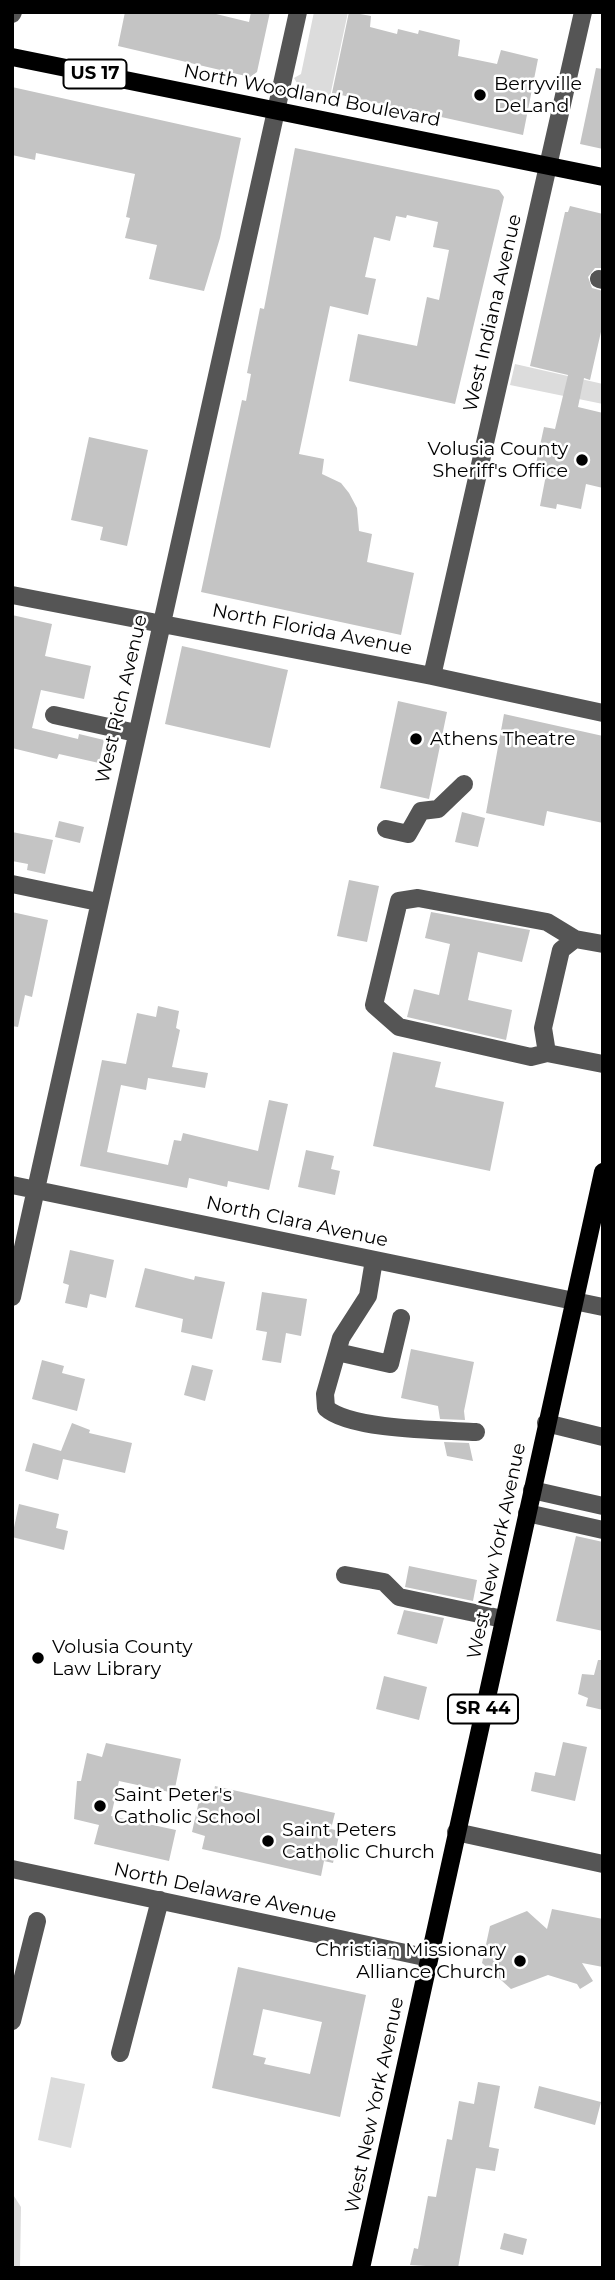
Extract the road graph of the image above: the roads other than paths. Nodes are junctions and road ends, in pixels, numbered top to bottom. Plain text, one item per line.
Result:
1 (298, 12) edge
2 (583, 12) edge
3 (12, 57) edge
4 (276, 110) junction
5 (548, 165) junction
6 (603, 177) edge
7 (12, 594) edge
8 (161, 622) junction
9 (432, 676) junction
10 (603, 713) edge
11 (54, 715) dead end
12 (136, 733) junction
13 (464, 784) dead end
14 (386, 829) dead end
15 (12, 884) edge
16 (98, 902) junction
17 (575, 939) junction
18 (603, 944) edge
19 (547, 1053) junction
20 (603, 1064) edge
21 (603, 1172) edge
22 (12, 1185) edge
23 (36, 1190) junction
24 (374, 1260) junction
25 (12, 1297) edge
26 (573, 1301) junction
27 (603, 1307) edge
28 (401, 1318) dead end
29 (337, 1352) junction
30 (546, 1423) junction
31 (476, 1432) dead end
32 (603, 1437) edge
33 (532, 1490) junction
34 (603, 1506) edge
35 (527, 1513) junction
36 (603, 1530) edge
37 (345, 1576) dead end
38 (503, 1619) junction
39 (456, 1832) junction
40 (603, 1864) edge
41 (12, 1869) edge
42 (160, 1900) junction
43 (37, 1920) dead end
44 (429, 1958) junction
45 (12, 2021) edge
46 (120, 2053) dead end
47 (361, 2268) edge

1 - 4 street, West Rich Avenue
2 - 5 street, West Indiana Avenue
3 - 4 main road, North Woodland Boulevard / US 17
4 - 5 main road, North Woodland Boulevard / US 17
4 - 8 street, West Rich Avenue
5 - 6 main road, North Woodland Boulevard / US 17
5 - 9 street, West Indiana Avenue
7 - 8 street, North Florida Avenue
8 - 9 street, North Florida Avenue
8 - 12 street, West Rich Avenue
9 - 10 street, North Florida Avenue
11 - 12 street
12 - 16 street, West Rich Avenue
13 - 14 street
15 - 16 street
16 - 23 street, West Rich Avenue
17 - 18 street
17 - 19 street
17 - 19 street
19 - 20 street
21 - 26 main road, West New York Avenue / SR 44
22 - 23 street, North Clara Avenue
23 - 24 street, North Clara Avenue
23 - 25 street, West Rich Avenue
24 - 26 street, North Clara Avenue
24 - 29 street
26 - 27 street, North Clara Avenue
26 - 30 main road, West New York Avenue / SR 44
28 - 29 street
29 - 31 street
30 - 32 street
30 - 33 main road, West New York Avenue / SR 44
33 - 34 street
33 - 35 main road, West New York Avenue / SR 44
35 - 36 street
35 - 38 main road, West New York Avenue / SR 44
37 - 38 street
38 - 39 main road, West New York Avenue / SR 44
39 - 40 street
39 - 44 main road, West New York Avenue / SR 44
41 - 42 street, North Delaware Avenue
42 - 44 street, North Delaware Avenue
42 - 46 street
43 - 45 street
44 - 47 main road, West New York Avenue / SR 44

